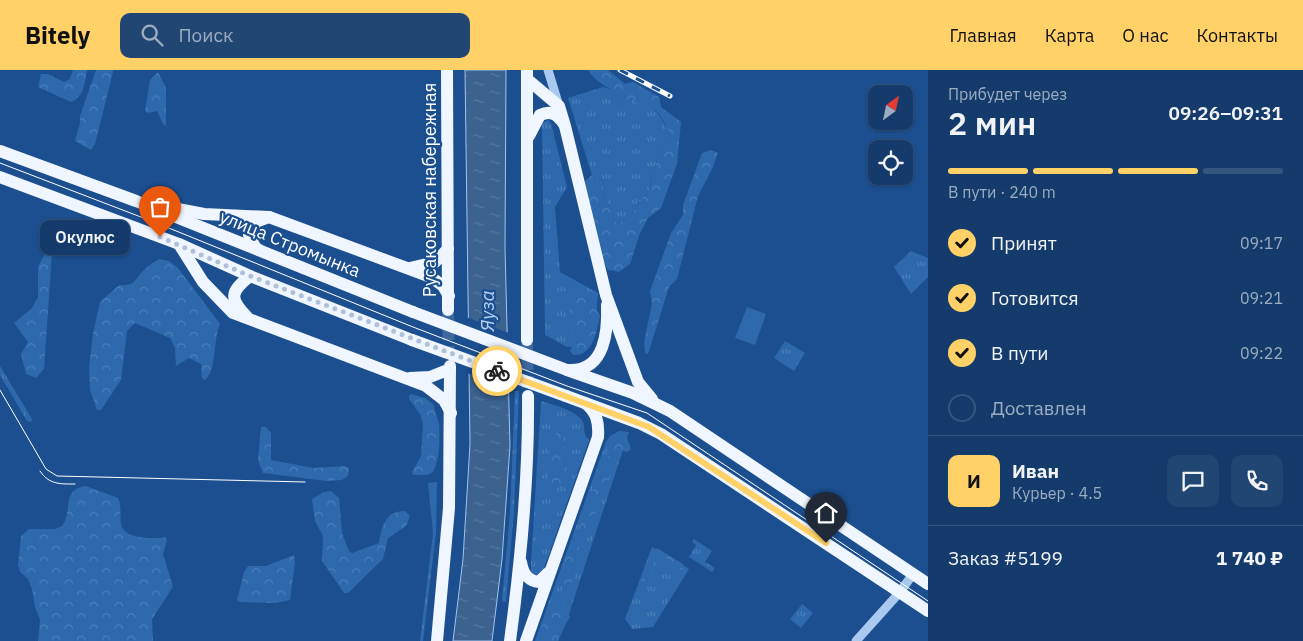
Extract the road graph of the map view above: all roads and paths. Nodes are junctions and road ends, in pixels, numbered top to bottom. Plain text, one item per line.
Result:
1 (447, 70) edge
2 (548, 70) edge
3 (527, 74) edge
4 (559, 106) junction
5 (565, 126) junction
6 (527, 140) junction
7 (0, 151) edge
8 (0, 177) edge
9 (136, 200) junction
10 (269, 217) junction
11 (179, 244) junction
12 (448, 249) junction
13 (264, 252) junction
14 (410, 268) junction
15 (250, 276) junction
16 (606, 295) junction
17 (449, 296) junction
18 (448, 310) tunnel mouth
19 (250, 320) junction
20 (527, 340) tunnel mouth
21 (567, 370) junction
22 (405, 378) junction
23 (528, 396) tunnel mouth
24 (654, 401) junction
25 (583, 402) junction
26 (450, 413) junction
27 (632, 420) junction
28 (598, 438) junction
29 (521, 562) junction
30 (548, 573) junction
31 (913, 574) junction
32 (928, 584) edge
33 (900, 592) junction
34 (928, 611) edge
35 (437, 641) edge
36 (510, 641) edge
37 (526, 641) edge
38 (856, 641) edge

1 - 12 main road, Русаковская набережная
2 - 4 street
3 - 4 main road
3 - 6 main road
4 - 5 main road
5 - 6 main road
5 - 16 main road
6 - 20 main road
7 - 9 main road, улица Стромынка
8 - 11 main road
9 - 10 main road
9 - 13 main road, улица Стромынка
10 - 13 main road
10 - 14 main road
11 - 15 main road
11 - 19 main road
12 - 14 main road
12 - 17 main road, Русаковская набережная
13 - 21 main road, улица Стромынка, bridge
14 - 17 main road
15 - 19 main road
15 - 25 main road, bridge
16 - 21 main road
16 - 24 main road
17 - 18 main road, Русаковская набережная
19 - 22 main road
21 - 24 main road, улица Стромынка
22 - 26 main road
22 - 26 main road
23 - 29 main road
24 - 31 main road
25 - 27 main road
25 - 28 main road
26 - 35 main road
27 - 28 main road
27 - 33 main road
28 - 30 main road
29 - 30 main road
29 - 36 main road
30 - 37 main road
31 - 32 main road
31 - 33 street
33 - 34 main road
33 - 38 street

